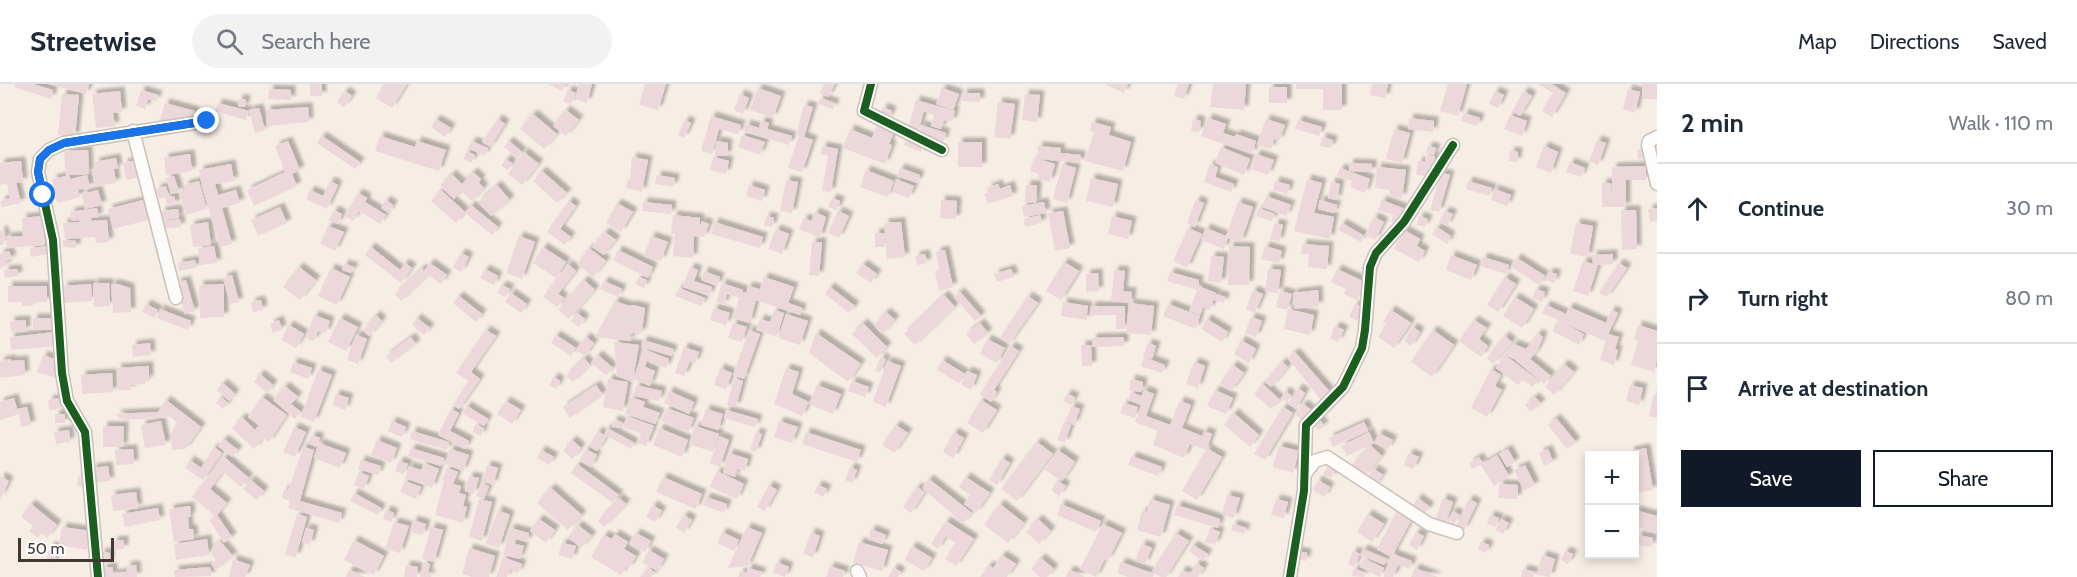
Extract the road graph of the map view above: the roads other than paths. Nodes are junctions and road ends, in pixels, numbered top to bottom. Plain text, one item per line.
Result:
1 (871, 84) edge
2 (207, 121) dead end
3 (133, 132) junction
4 (1657, 137) edge
5 (1453, 145) dead end
6 (942, 150) dead end
7 (1657, 184) edge
8 (176, 298) dead end
9 (1305, 474) junction
10 (1457, 533) dead end
11 (98, 577) edge
12 (1290, 577) edge

1 - 6 street
2 - 3 street
3 - 8 street
3 - 11 street
4 - 7 street
5 - 9 street
9 - 10 street
9 - 12 street

